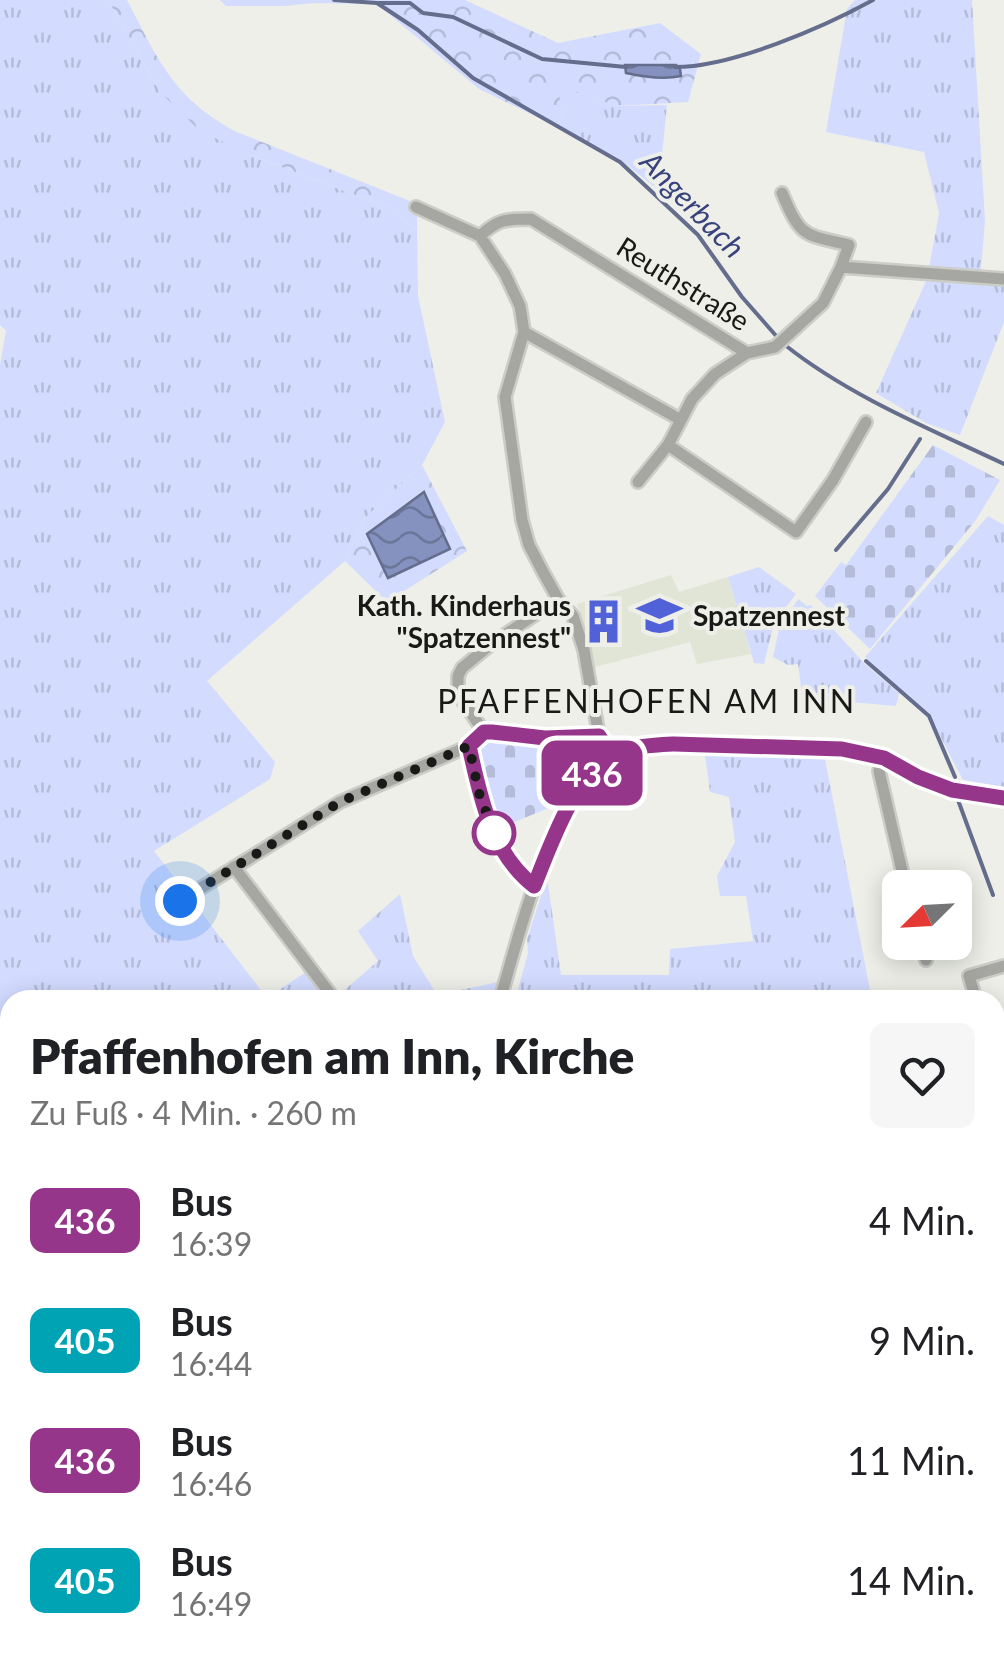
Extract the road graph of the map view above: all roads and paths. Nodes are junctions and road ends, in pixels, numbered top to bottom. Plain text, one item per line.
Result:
1 (782, 193) dead end
2 (416, 207) dead end
3 (480, 236) junction
4 (841, 266) junction
5 (1004, 279) edge
6 (524, 332) junction
7 (747, 353) junction
8 (681, 420) junction
9 (866, 422) dead end
10 (668, 444) junction
11 (638, 482) dead end
12 (558, 599) junction
13 (484, 732) junction
14 (599, 736) junction
15 (469, 746) junction
16 (612, 756) junction
17 (884, 758) junction
18 (1004, 798) edge
19 (234, 867) junction
20 (901, 870) edge
21 (534, 886) junction
22 (180, 901) dead end
23 (1004, 966) edge
24 (327, 990) edge
25 (503, 990) edge
26 (973, 990) edge

1 - 4 street
2 - 3 street
3 - 6 street
3 - 7 street, Reuthstraße
4 - 5 street
4 - 7 street, Reuthstraße
6 - 8 street
6 - 12 street
7 - 8 street
8 - 10 street
9 - 10 street
10 - 11 street
12 - 13 street
12 - 14 street
13 - 14 street
13 - 15 street
14 - 16 street
15 - 19 street
15 - 21 street
16 - 17 street
16 - 21 street
17 - 18 street
17 - 20 street
19 - 22 street
19 - 24 street
21 - 25 street
23 - 26 street

